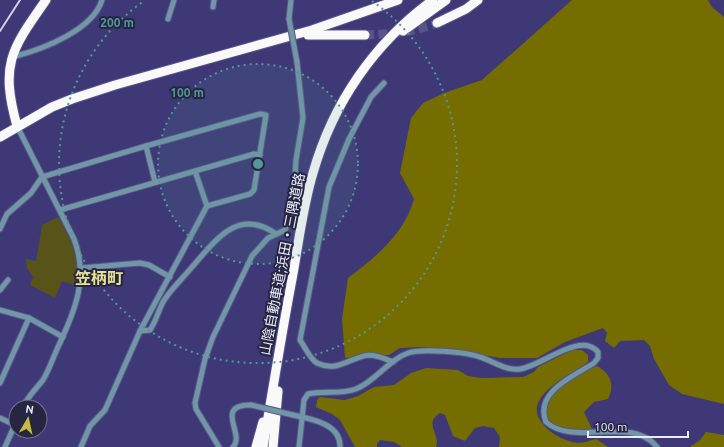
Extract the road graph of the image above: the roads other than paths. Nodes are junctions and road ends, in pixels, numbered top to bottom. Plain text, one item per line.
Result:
1 (46, 0) edge
2 (102, 0) edge
3 (174, 0) edge
4 (214, 0) edge
5 (291, 0) edge
6 (398, 0) edge
7 (433, 0) edge
8 (446, 0) edge
9 (478, 0) edge
10 (213, 7) dead end
11 (417, 17) junction
12 (168, 19) dead end
13 (437, 23) tunnel mouth
14 (364, 35) tunnel mouth
15 (274, 40) junction
16 (16, 56) dead end
17 (384, 83) dead end
18 (17, 126) junction
19 (0, 137) edge
20 (146, 146) junction
21 (260, 154) junction
22 (195, 171) junction
23 (42, 177) junction
24 (155, 182) junction
25 (207, 206) junction
26 (60, 210) junction
27 (0, 229) edge
28 (276, 234) junction
29 (81, 268) junction
30 (170, 277) junction
31 (8, 280) dead end
32 (0, 290) edge
33 (0, 310) edge
34 (29, 318) junction
35 (284, 318) junction
36 (140, 331) junction
37 (63, 337) junction
38 (393, 362) junction
39 (0, 383) edge
40 (29, 399) edge
41 (270, 405) junction
42 (302, 417) junction
43 (81, 447) edge
44 (219, 447) edge
45 (232, 447) edge
46 (256, 447) edge
47 (263, 447) edge
48 (273, 447) edge
49 (299, 447) edge
50 (340, 447) edge
51 (657, 447) edge

1 - 18 highway
2 - 16 street
3 - 12 street
4 - 10 street
5 - 28 street, bridge
6 - 15 highway
7 - 11 highway
8 - 11 highway
9 - 13 highway
11 - 35 highway, 山陰自動車道;浜田・三隅道路
14 - 15 highway
15 - 18 highway
17 - 38 street
18 - 19 highway
18 - 23 street
20 - 21 street
20 - 23 street
20 - 24 street
21 - 22 street
21 - 25 street
22 - 24 street
22 - 25 street
23 - 26 street
23 - 27 street
24 - 26 street
25 - 30 street
26 - 29 street
28 - 36 street
28 - 44 street
29 - 30 street
29 - 37 street
30 - 36 street
31 - 32 street
33 - 34 street
34 - 37 street
34 - 39 street
35 - 41 highway, 山陰自動車道;浜田・三隅道路
35 - 48 highway
36 - 43 street
37 - 40 street
38 - 42 street
38 - 51 street
41 - 46 highway
41 - 47 highway, 山陰自動車道;浜田・三隅道路
42 - 45 street, bridge
42 - 49 street
42 - 50 street

